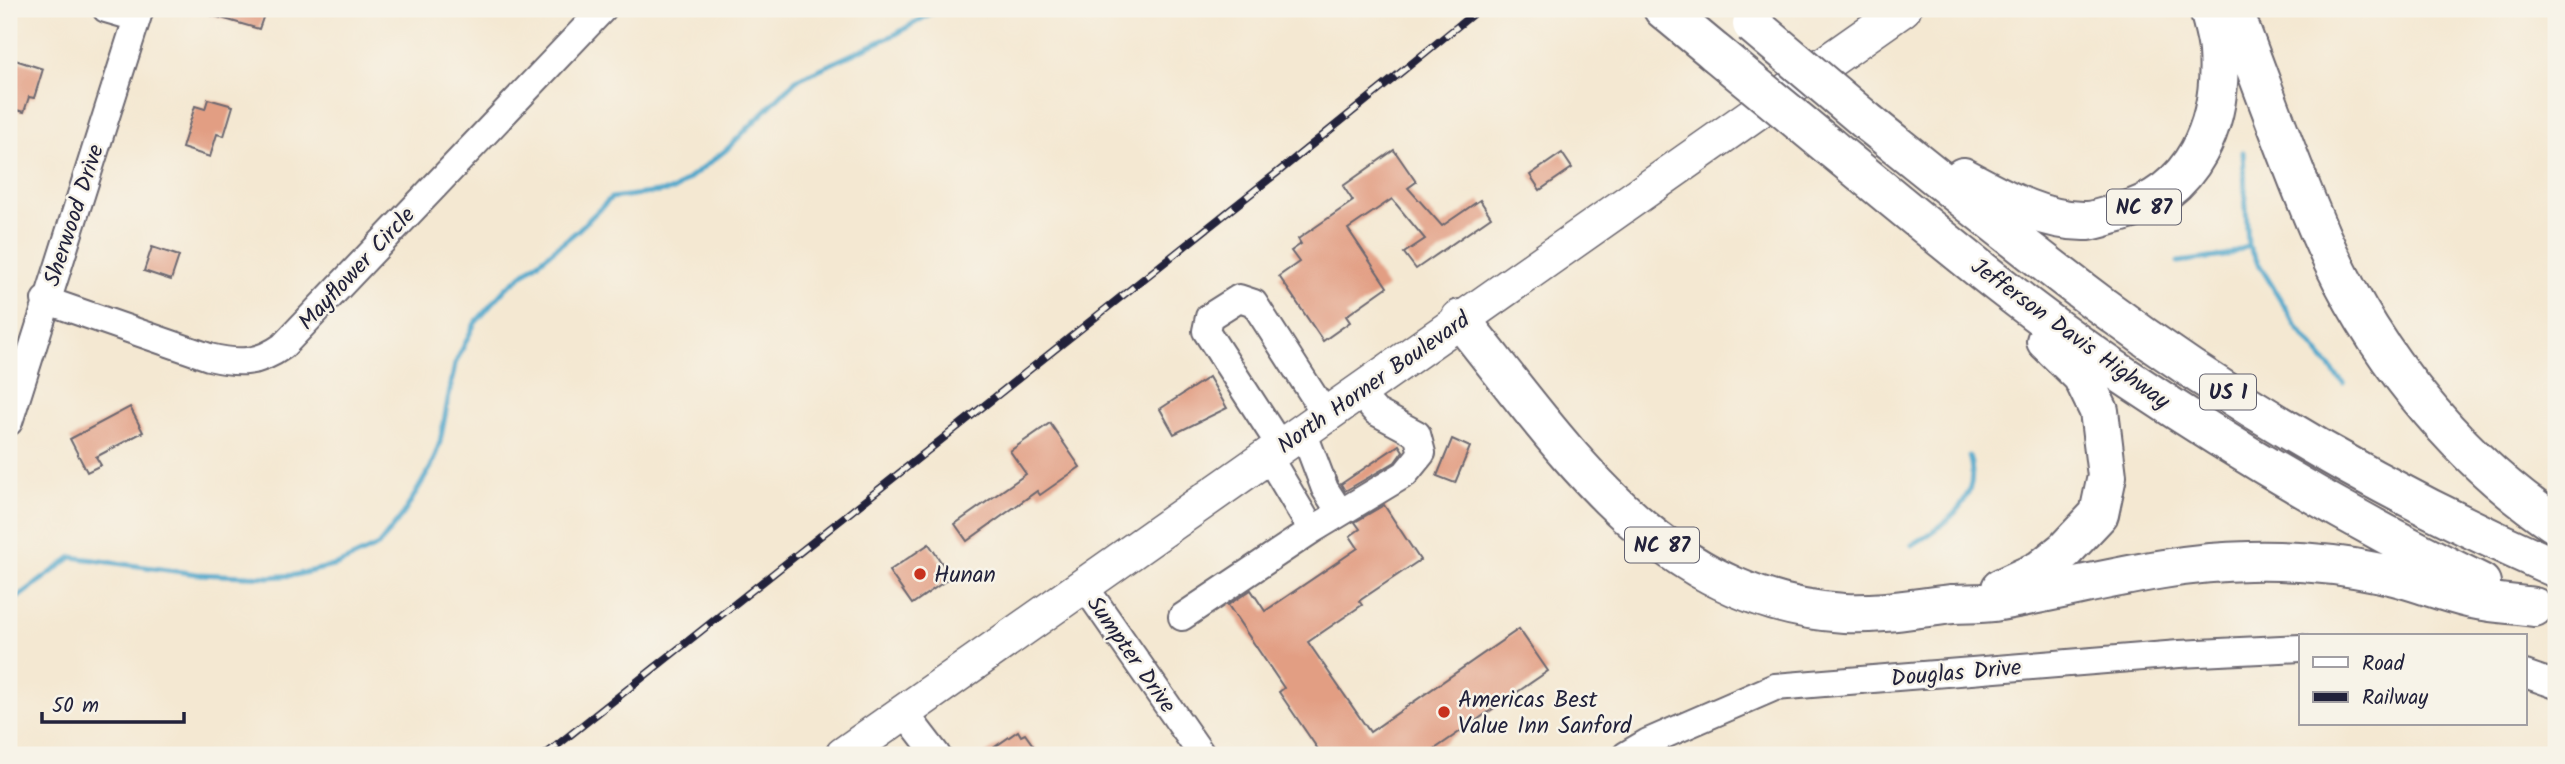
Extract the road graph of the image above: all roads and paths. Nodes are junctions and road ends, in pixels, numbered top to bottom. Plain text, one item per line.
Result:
1 (106, 9) edge
2 (603, 9) edge
3 (1663, 9) edge
4 (1903, 9) edge
5 (2209, 9) edge
6 (2233, 9) edge
7 (138, 13) edge
8 (1742, 17) edge
9 (1929, 171) junction
10 (1922, 222) junction
11 (45, 300) junction
12 (1460, 319) junction
13 (1358, 392) junction
14 (9, 422) edge
15 (1295, 437) junction
16 (1340, 512) junction
17 (2556, 524) edge
18 (1312, 530) junction
19 (2556, 568) edge
20 (1085, 587) junction
21 (1951, 604) junction
22 (2545, 612) edge
23 (1182, 617) dead end
24 (2299, 648) edge
25 (2526, 674) edge
26 (2556, 685) edge
27 (904, 712) junction
28 (842, 755) edge
29 (937, 755) edge
30 (1202, 755) edge
31 (1626, 755) edge

1 - 7 street
2 - 11 street, Mayflower Circle
3 - 10 highway, Jefferson Davis Highway / US 1, bridge
4 - 12 main road, North Horner Boulevard
5 - 9 highway, NC 87
6 - 17 highway
7 - 11 street, Sherwood Drive
8 - 9 highway, Jefferson Davis Highway / US 1, bridge
9 - 19 highway, Jefferson Davis Highway / US 1
10 - 21 highway, NC 87
10 - 22 highway, Jefferson Davis Highway / US 1
11 - 14 street, Sherwood Drive
12 - 13 main road, North Horner Boulevard
12 - 21 highway, NC 87
13 - 15 main road, North Horner Boulevard
13 - 16 street
15 - 15 street
15 - 16 street
15 - 18 street
15 - 20 main road, North Horner Boulevard
16 - 18 street
18 - 23 street
20 - 27 main road, North Horner Boulevard
20 - 30 street, Sumpter Drive
21 - 22 highway
24 - 31 street, Douglas Drive
25 - 26 street
27 - 28 main road, North Horner Boulevard
27 - 29 street

